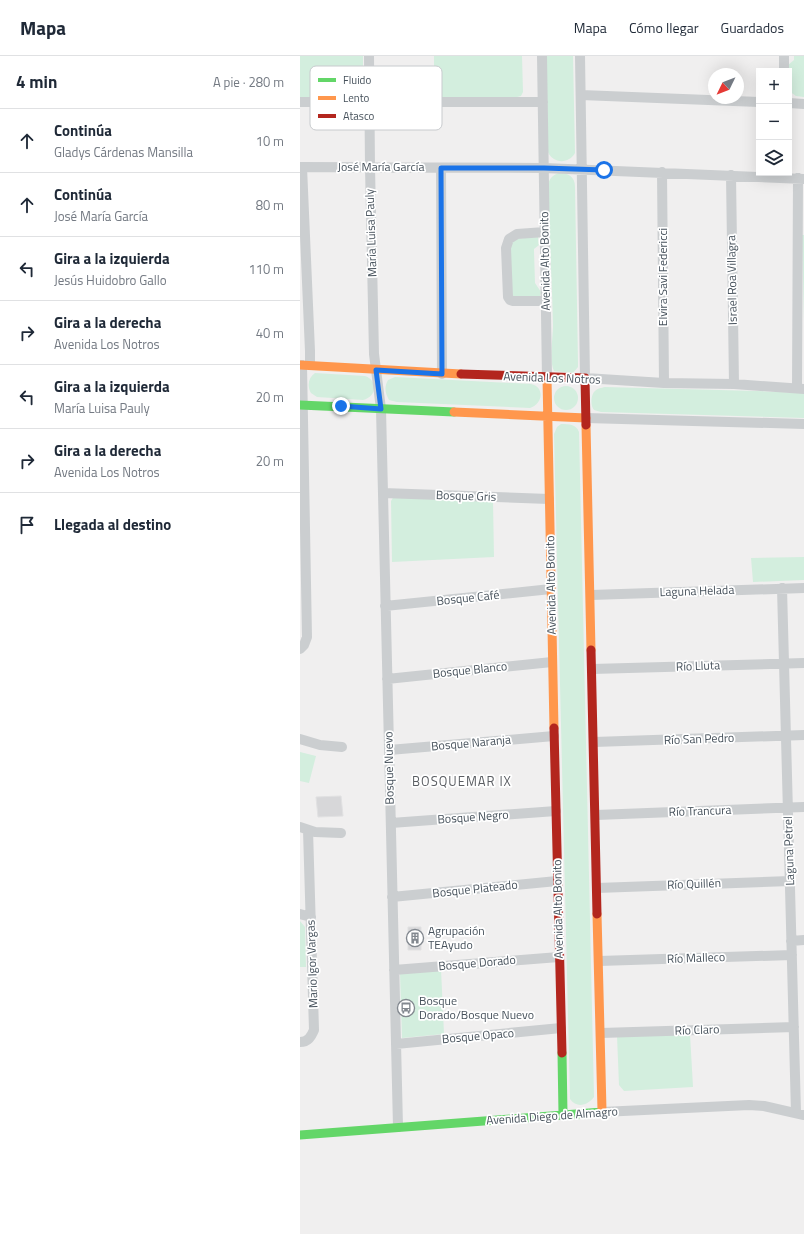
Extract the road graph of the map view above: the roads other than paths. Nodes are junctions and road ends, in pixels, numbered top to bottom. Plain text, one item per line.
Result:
1 (369, 56) edge
2 (542, 56) edge
3 (580, 56) edge
4 (784, 56) edge
5 (369, 66) edge
6 (784, 68) edge
7 (581, 95) junction
8 (300, 102) edge
9 (310, 102) edge
10 (543, 102) junction
11 (756, 102) edge
12 (442, 103) edge
13 (792, 103) edge
14 (804, 104) edge
15 (370, 130) edge
16 (301, 167) edge
17 (370, 167) junction
18 (441, 168) junction
19 (544, 168) junction
20 (582, 169) junction
21 (662, 172) junction
22 (731, 175) junction
23 (801, 178) edge
24 (545, 232) junction
25 (546, 301) junction
26 (304, 365) edge
27 (376, 370) junction
28 (442, 374) junction
29 (547, 378) junction
30 (585, 378) junction
31 (664, 383) junction
32 (734, 384) junction
33 (801, 388) edge
34 (301, 405) edge
35 (381, 409) junction
36 (547, 417) junction
37 (586, 418) junction
38 (804, 424) edge
39 (383, 493) junction
40 (302, 497) edge
41 (549, 499) junction
42 (782, 588) junction
43 (804, 588) edge
44 (551, 589) junction
45 (591, 595) junction
46 (386, 606) junction
47 (300, 649) edge
48 (552, 662) junction
49 (784, 663) junction
50 (804, 663) edge
51 (592, 669) junction
52 (387, 679) junction
53 (804, 735) edge
54 (554, 736) junction
55 (786, 736) junction
56 (300, 740) edge
57 (594, 742) junction
58 (342, 747) dead end
59 (389, 750) junction
60 (788, 808) junction
61 (804, 808) edge
62 (556, 811) junction
63 (596, 815) junction
64 (391, 823) junction
65 (304, 829) edge
66 (341, 833) dead end
67 (557, 881) junction
68 (790, 881) junction
69 (597, 888) junction
70 (392, 897) junction
71 (300, 914) edge
72 (311, 917) junction
73 (804, 940) edge
74 (791, 941) junction
75 (792, 955) junction
76 (559, 957) junction
77 (599, 961) junction
78 (394, 970) junction
79 (794, 1027) junction
80 (561, 1028) junction
81 (601, 1033) junction
82 (300, 1042) edge
83 (396, 1044) junction
84 (602, 1112) junction
85 (563, 1114) junction
86 (800, 1114) edge
87 (398, 1127) junction
88 (300, 1135) edge

1 - 5 street, María Luisa Pauly
2 - 10 street, Avenida Alto Bonito
3 - 7 street
4 - 6 street
7 - 11 street
7 - 20 street
8 - 9 street
10 - 12 street
10 - 19 street, Avenida Alto Bonito
13 - 14 street
15 - 17 street, María Luisa Pauly
16 - 17 street, José María García
16 - 26 street
17 - 18 street, José María García
17 - 27 street, María Luisa Pauly
18 - 19 street, José María García
18 - 28 street
19 - 20 street, José María García
19 - 24 street, Avenida Alto Bonito
20 - 21 street, José María García
20 - 30 street
21 - 22 street, José María García
21 - 31 street, Elvira Savi Federicci
22 - 23 street, José María García
22 - 32 street, Israel Roa Villagra
23 - 33 street
24 - 25 street, Avenida Alto Bonito
24 - 25 street
25 - 29 street, Avenida Alto Bonito
26 - 27 street, Avenida Los Notros
26 - 34 street
27 - 28 street, Avenida Los Notros
27 - 35 street, María Luisa Pauly
28 - 29 street, Avenida Los Notros
29 - 30 street, Avenida Los Notros
29 - 36 street, Avenida Alto Bonito
30 - 31 street, Avenida Los Notros
30 - 37 street
31 - 32 street, Avenida Los Notros
32 - 33 street, Avenida Los Notros
34 - 35 street
34 - 40 street
35 - 36 street
35 - 39 street, Bosque Nuevo
36 - 37 street
36 - 41 street, Avenida Alto Bonito
37 - 38 street
37 - 45 street
39 - 41 street, Bosque Gris
39 - 46 street, Bosque Nuevo
40 - 47 street
41 - 44 street, Avenida Alto Bonito
42 - 43 street, Laguna Helada
42 - 45 street, Laguna Helada
42 - 49 street, Laguna Petrel
44 - 46 street, Bosque Café
44 - 48 street, Avenida Alto Bonito
45 - 51 street
46 - 52 street, Bosque Nuevo
48 - 52 street, Bosque Blanco
48 - 54 street, Avenida Alto Bonito
49 - 50 street, Río Lluta
49 - 51 street, Río Lluta
49 - 55 street, Laguna Petrel
51 - 57 street
52 - 59 street, Bosque Nuevo
53 - 55 street, Río San Pedro
54 - 59 street, Bosque Naranja
54 - 62 street, Avenida Alto Bonito
55 - 57 street, Río San Pedro
55 - 60 street, Laguna Petrel
56 - 58 street
57 - 63 street
59 - 64 street, Bosque Nuevo
60 - 61 street, Río Trancura
60 - 63 street, Río Trancura
60 - 68 street, Laguna Petrel
62 - 64 street, Bosque Negro
62 - 67 street, Avenida Alto Bonito
63 - 69 street
64 - 70 street, Bosque Nuevo
65 - 66 street
65 - 72 street, Mario Igor Vargas
67 - 70 street, Bosque Plateado
67 - 76 street, Avenida Alto Bonito
68 - 69 street, Río Quillén
68 - 74 street, Laguna Petrel
69 - 77 street
70 - 78 street, Bosque Nuevo
71 - 72 street
72 - 82 street, Mario Igor Vargas
73 - 74 street
74 - 75 street, Laguna Petrel
75 - 77 street, Río Malleco
75 - 79 street, Laguna Petrel
76 - 78 street, Bosque Dorado
76 - 80 street, Avenida Alto Bonito
77 - 81 street
78 - 83 street, Bosque Nuevo
79 - 81 street, Río Claro
79 - 86 street, Laguna Petrel
80 - 83 street, Bosque Opaco
80 - 85 street, Avenida Alto Bonito
81 - 84 street
83 - 87 street, Bosque Nuevo
84 - 85 street, Avenida Diego de Almagro
84 - 86 street, Avenida Diego de Almagro
85 - 87 street, Avenida Diego de Almagro
87 - 88 street, Avenida Diego de Almagro

